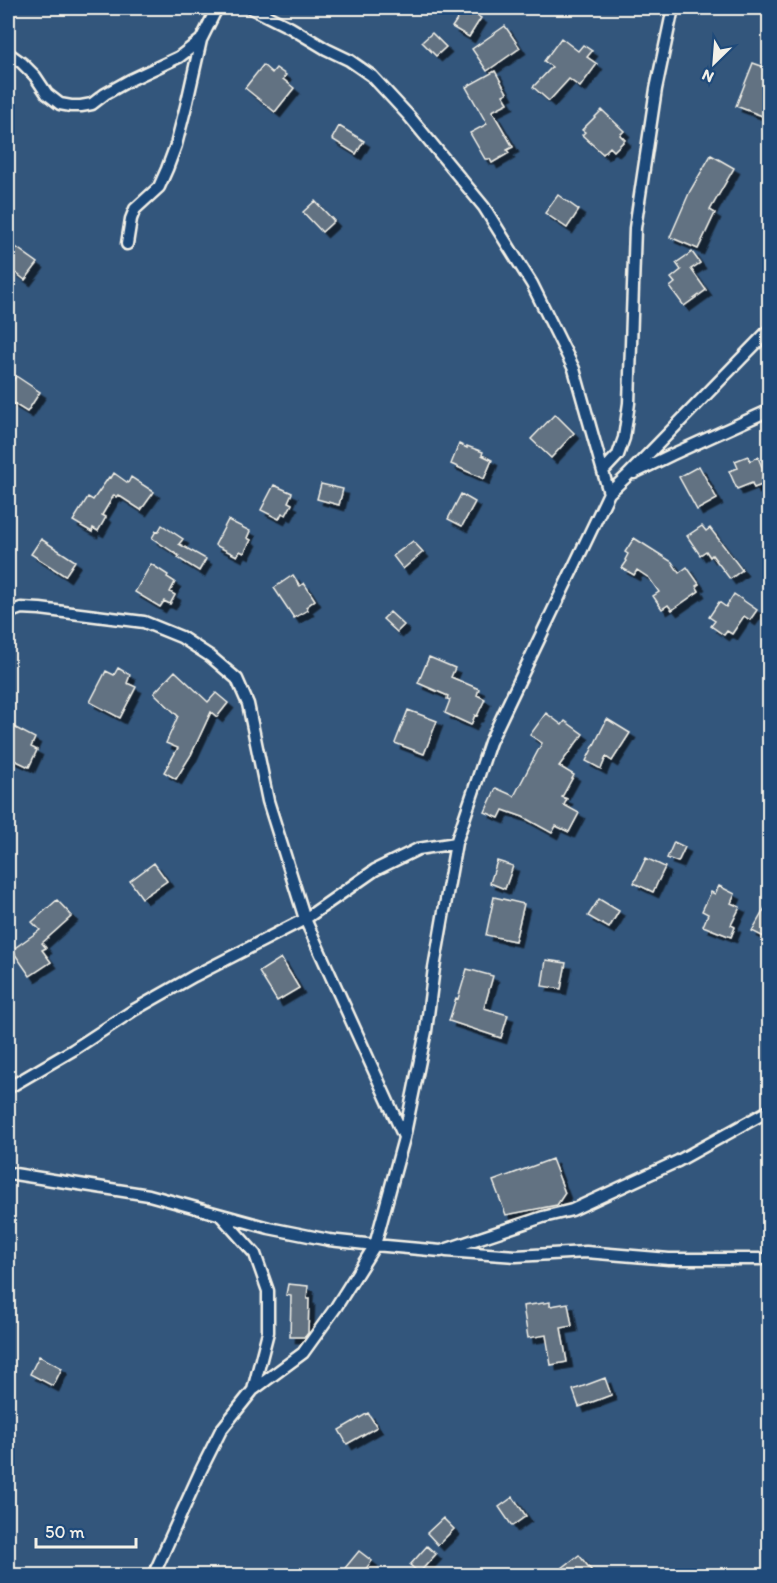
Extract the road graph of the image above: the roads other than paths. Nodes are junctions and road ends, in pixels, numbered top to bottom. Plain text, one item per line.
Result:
1 (217, 8) edge
2 (251, 8) edge
3 (673, 8) edge
4 (201, 40) junction
5 (8, 53) edge
6 (127, 244) dead end
7 (770, 329) edge
8 (770, 410) edge
9 (603, 471) junction
10 (626, 477) junction
11 (609, 493) junction
12 (8, 612) edge
13 (456, 843) junction
14 (305, 918) junction
15 (8, 1088) edge
16 (770, 1110) edge
17 (404, 1138) junction
18 (8, 1173) edge
19 (220, 1216) junction
20 (375, 1245) junction
21 (441, 1251) junction
22 (770, 1260) edge
23 (253, 1390) junction
24 (153, 1575) edge

1 - 4 street
2 - 9 street
3 - 9 street
4 - 5 street
4 - 6 street
7 - 10 street
8 - 10 street
9 - 11 street
10 - 11 street
11 - 13 street
12 - 14 street
13 - 14 street
13 - 17 street
14 - 15 street
14 - 17 street
16 - 21 street
17 - 20 street
18 - 19 street
19 - 20 street
19 - 23 street
20 - 21 street
20 - 23 street
21 - 22 street
23 - 24 street

